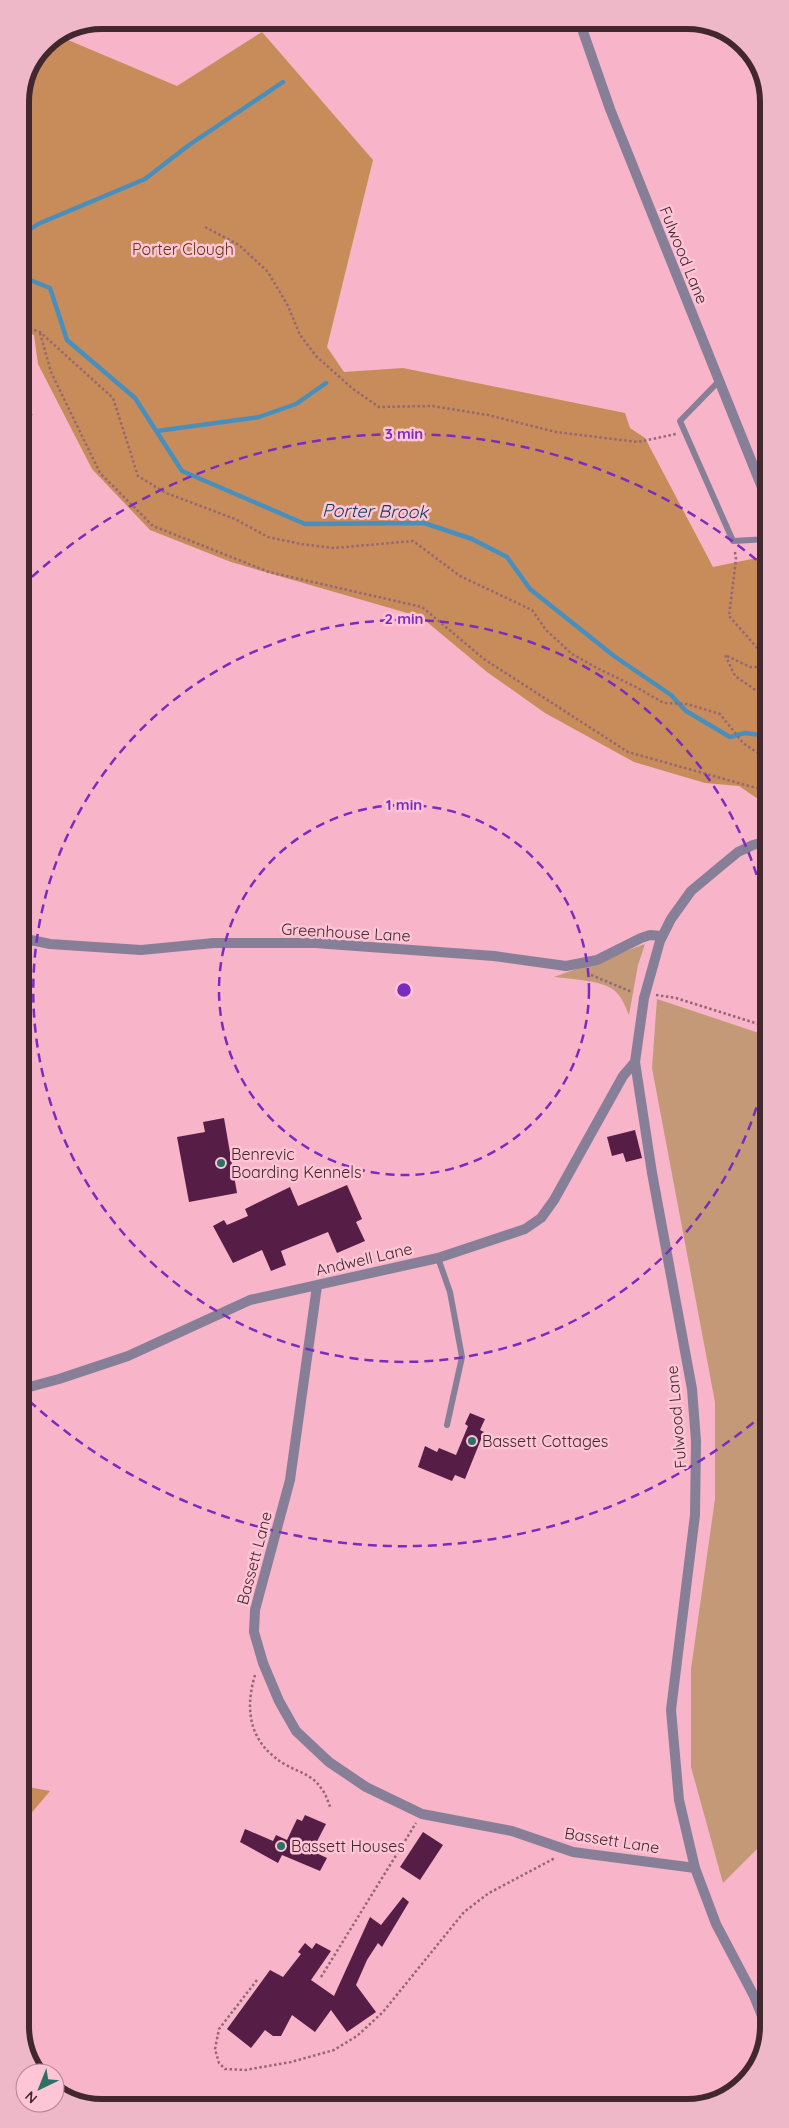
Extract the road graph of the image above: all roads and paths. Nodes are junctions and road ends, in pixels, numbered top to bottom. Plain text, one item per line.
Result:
1 (581, 29) edge
2 (205, 227) dead end
3 (29, 328) edge
4 (40, 332) junction
5 (719, 381) junction
6 (685, 432) junction
7 (760, 483) edge
8 (760, 539) edge
9 (733, 541) junction
10 (760, 652) edge
11 (760, 668) edge
12 (760, 693) edge
13 (760, 754) edge
14 (760, 789) edge
15 (760, 843) edge
16 (662, 936) junction
17 (29, 939) edge
18 (587, 974) dead end
19 (644, 998) junction
20 (760, 1024) edge
21 (635, 1062) junction
22 (438, 1258) junction
23 (317, 1286) junction
24 (29, 1387) edge
25 (447, 1425) dead end
26 (263, 1663) junction
27 (331, 1809) dead end
28 (422, 1814) junction
29 (565, 1849) junction
30 (695, 1868) junction
31 (321, 1977) dead end
32 (257, 1980) dead end
33 (760, 2011) edge

1 - 5 street, Fulwood Lane
2 - 6 path
3 - 4 path
4 - 13 path
4 - 14 path
5 - 6 lane
5 - 7 street, Fulwood Lane
6 - 9 lane
8 - 9 lane
9 - 10 path
11 - 12 path
15 - 16 street, Fulwood Lane
16 - 17 street, Greenhouse Lane
16 - 19 street, Fulwood Lane
18 - 19 path
19 - 20 path
19 - 21 street, Fulwood Lane
21 - 22 street, Andwell Lane
21 - 30 street, Fulwood Lane
22 - 23 street, Andwell Lane
22 - 25 lane
23 - 24 street, Andwell Lane
23 - 26 street, Bassett Lane
26 - 27 path
26 - 28 street, Bassett Lane
28 - 29 street, Bassett Lane
28 - 31 path
29 - 30 street, Bassett Lane
29 - 32 path
30 - 33 street, Fulwood Lane

